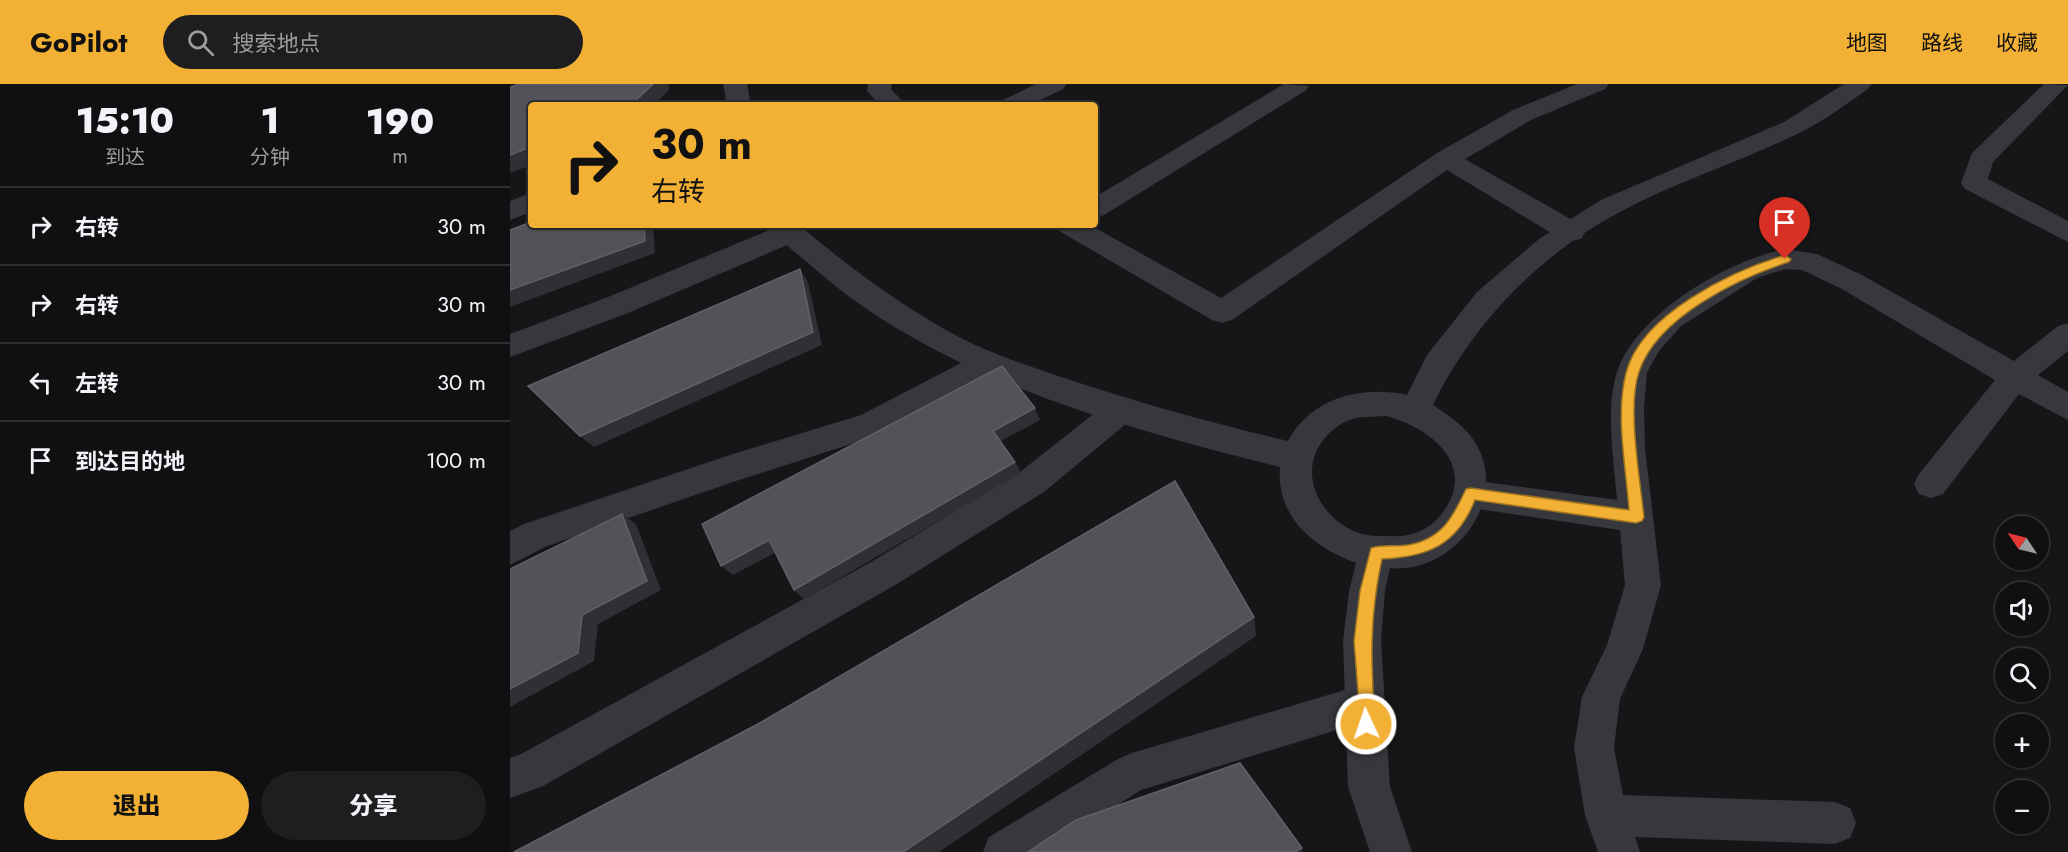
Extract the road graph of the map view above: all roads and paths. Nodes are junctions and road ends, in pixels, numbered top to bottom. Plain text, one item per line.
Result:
1 (735, 84) edge
2 (880, 84) edge
3 (1054, 84) edge
4 (1597, 84) edge
5 (1860, 84) edge
6 (2057, 84) edge
7 (1297, 86) dead end
8 (738, 102) edge
9 (891, 102) edge
10 (1017, 102) edge
11 (1446, 159) junction
12 (528, 203) edge
13 (1098, 207) edge
14 (510, 210) edge
15 (1074, 228) edge
16 (785, 229) edge
17 (1571, 232) junction
18 (2068, 233) edge
19 (2068, 334) edge
20 (510, 346) edge
21 (987, 362) junction
22 (2015, 377) junction
23 (2068, 407) edge
24 (1122, 409) junction
25 (1415, 410) junction
26 (1296, 457) junction
27 (1931, 484) dead end
28 (1471, 494) junction
29 (1636, 517) junction
30 (510, 549) edge
31 (1376, 553) junction
32 (1365, 703) junction
33 (510, 778) edge
34 (1836, 823) dead end
35 (1612, 834) edge
36 (1004, 852) edge
37 (1391, 852) edge

1 - 8 street
2 - 9 street
3 - 10 street
4 - 11 street
5 - 17 street
6 - 18 street
7 - 13 street
11 - 15 street
11 - 17 street
12 - 14 street
16 - 20 street
16 - 21 street
17 - 25 street
19 - 22 street
21 - 24 street
21 - 30 street
22 - 23 street
22 - 27 street
22 - 29 street
24 - 26 street
24 - 33 street
25 - 26 street
25 - 28 street
26 - 31 street
28 - 29 street
28 - 31 street
29 - 35 street
31 - 32 street
32 - 36 street
32 - 37 street
34 - 35 street

